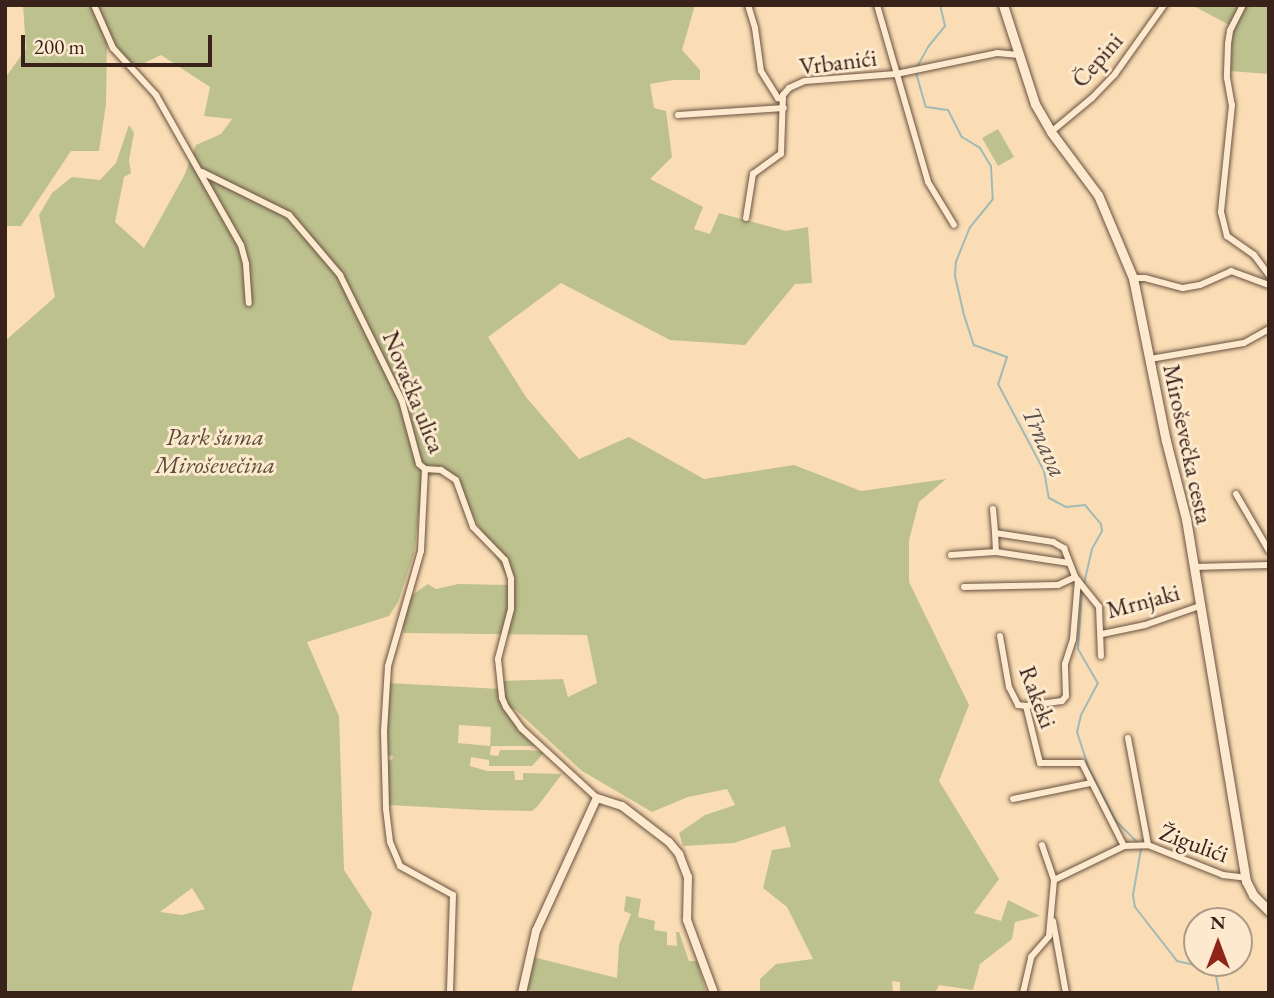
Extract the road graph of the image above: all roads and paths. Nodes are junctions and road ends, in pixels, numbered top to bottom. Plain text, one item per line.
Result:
1 (94, 5) edge
2 (748, 5) edge
3 (877, 5) edge
4 (1003, 5) edge
5 (1164, 5) edge
6 (1243, 5) edge
7 (1018, 55) junction
8 (896, 74) junction
9 (783, 99) junction
10 (784, 108) junction
11 (678, 115) dead end
12 (1051, 132) junction
13 (202, 172) junction
14 (746, 218) dead end
15 (954, 225) dead end
16 (1269, 275) edge
17 (1133, 278) junction
18 (1269, 285) edge
19 (248, 303) dead end
20 (1269, 329) edge
21 (1150, 359) junction
22 (425, 469) junction
23 (1236, 494) dead end
24 (993, 509) dead end
25 (995, 533) junction
26 (1269, 551) edge
27 (996, 552) junction
28 (951, 555) dead end
29 (1069, 564) junction
30 (1269, 565) edge
31 (1194, 567) junction
32 (1080, 582) junction
33 (964, 587) dead end
34 (1200, 606) junction
35 (1102, 634) junction
36 (1000, 636) dead end
37 (1101, 656) dead end
38 (1026, 706) junction
39 (1128, 738) dead end
40 (1091, 783) junction
41 (597, 798) junction
42 (1013, 799) dead end
43 (1042, 845) dead end
44 (1147, 845) junction
45 (1124, 846) junction
46 (1246, 878) junction
47 (1054, 880) junction
48 (1269, 911) edge
49 (1051, 912) junction
50 (450, 993) edge
51 (522, 993) edge
52 (714, 993) edge
53 (1023, 993) edge
54 (1066, 993) edge

1 - 13 street
2 - 9 street
3 - 8 street
4 - 7 main road, Miroševečka cesta
5 - 12 street, Čepini
6 - 16 street
7 - 8 street, Vrbanići
7 - 12 main road, Miroševečka cesta
8 - 9 street, Vrbanići
8 - 15 street
9 - 10 street, Vrbanići
10 - 11 street
10 - 14 street, Vrbanići
12 - 17 main road, Miroševečka cesta
13 - 19 street
13 - 22 street, Novačka ulica
17 - 18 street
17 - 21 main road, Miroševečka cesta
20 - 21 street
21 - 31 main road, Miroševečka cesta
22 - 41 street, Novačka ulica
22 - 50 street
23 - 26 street
24 - 25 street
25 - 27 street
25 - 29 street, Mrnjaki
27 - 28 street
27 - 29 street
29 - 32 street, Mrnjaki
30 - 31 street
31 - 34 main road, Miroševečka cesta
32 - 33 street
32 - 35 street, Mrnjaki
32 - 38 street
34 - 35 street, Mrnjaki
34 - 46 main road, Miroševečka cesta
35 - 37 street
36 - 38 street, Rakeki
38 - 40 street, Rakeki
39 - 44 street
40 - 42 street
40 - 45 street, Rakeki
41 - 51 street
41 - 52 street, Novačka ulica
43 - 47 street
44 - 45 street, Žigulići
44 - 46 street, Žigulići
45 - 47 street, Žigulići
46 - 48 main road, Miroševečka cesta
47 - 49 street
49 - 53 street
49 - 54 street

